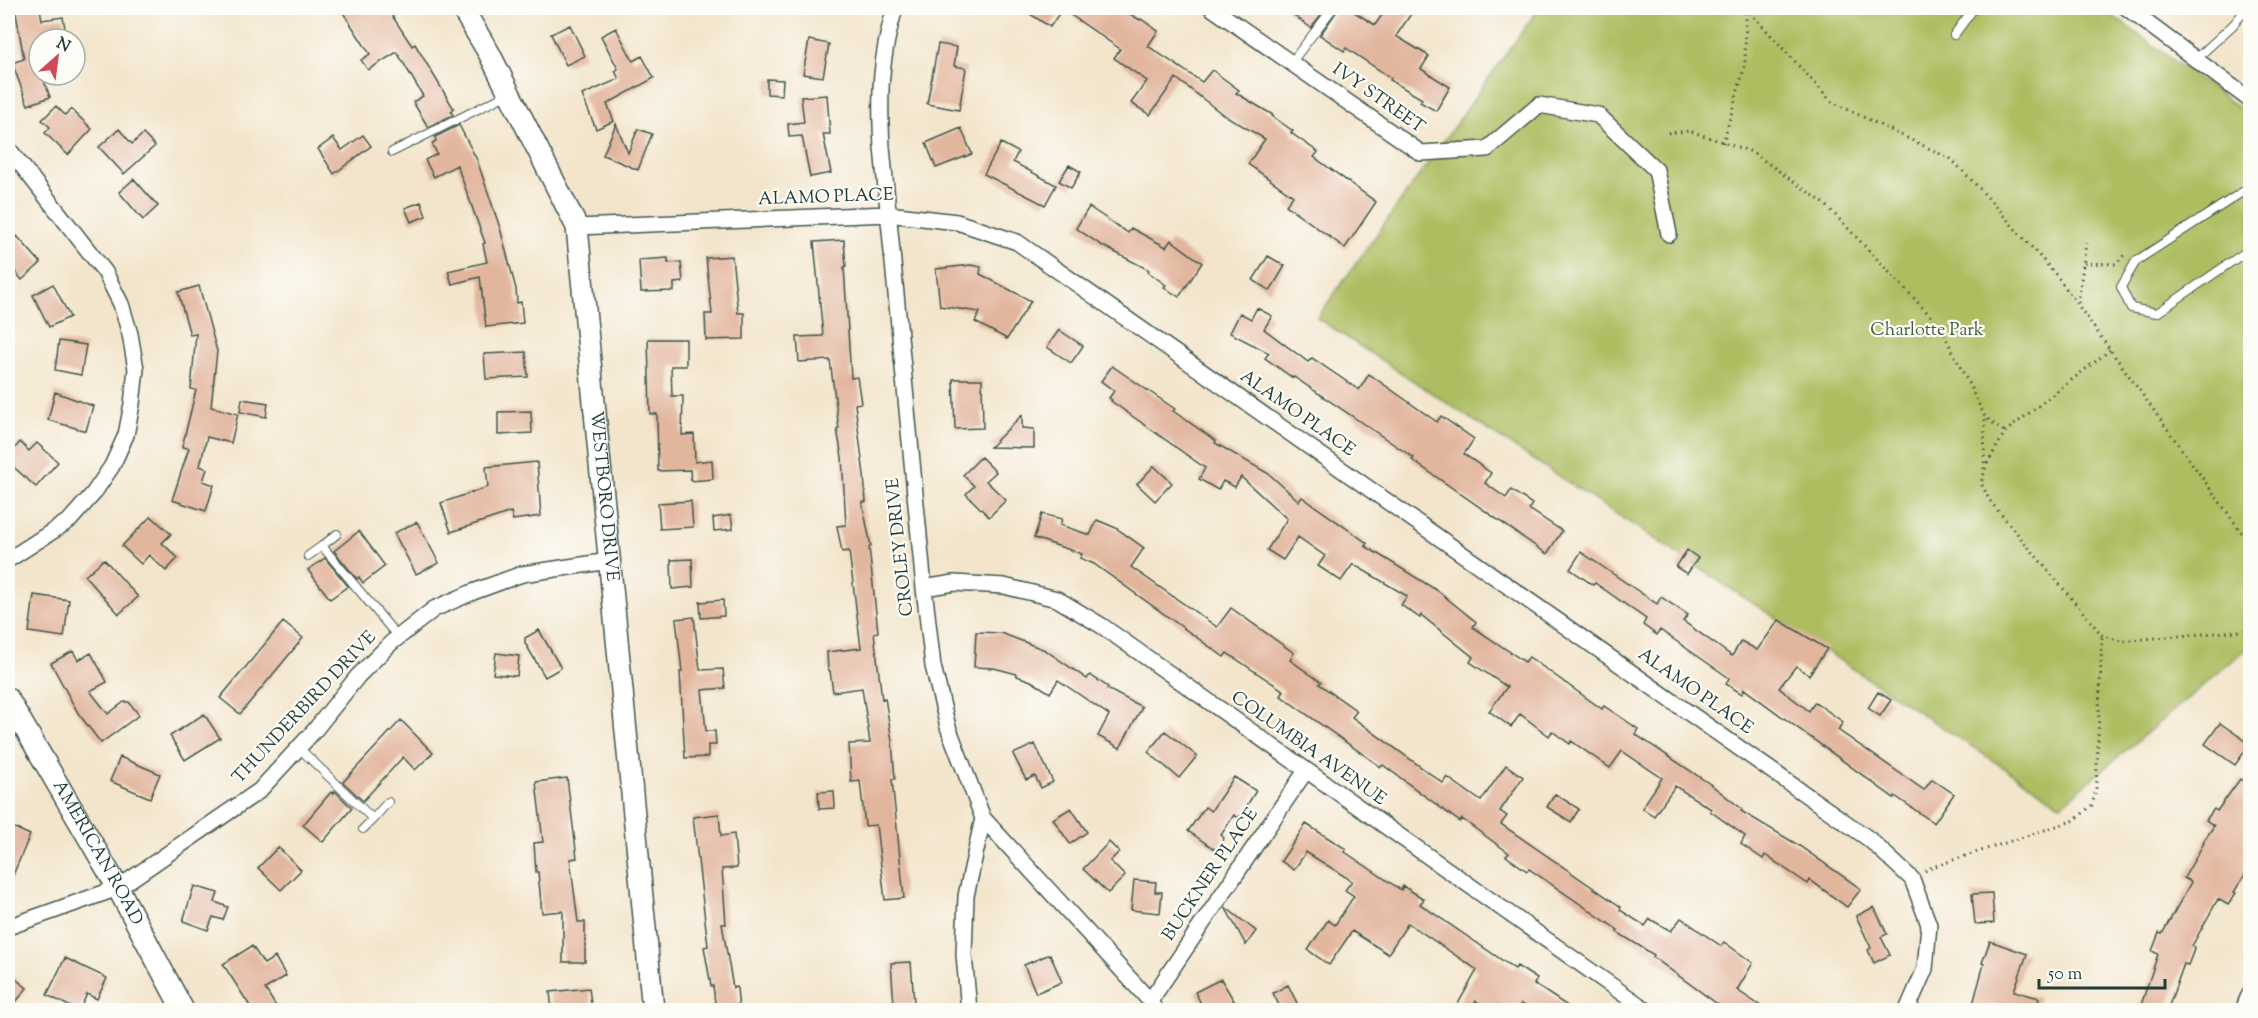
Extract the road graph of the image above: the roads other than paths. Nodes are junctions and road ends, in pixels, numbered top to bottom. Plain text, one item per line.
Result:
1 (462, 8) edge
2 (895, 8) edge
3 (1212, 8) edge
4 (1332, 8) edge
5 (1974, 8) edge
6 (2127, 8) edge
7 (2247, 8) edge
8 (1954, 35) dead end
9 (2196, 59) junction
10 (1291, 63) junction
11 (509, 94) junction
12 (2250, 100) edge
13 (8, 148) edge
14 (392, 152) dead end
15 (2250, 187) edge
16 (888, 214) junction
17 (577, 227) junction
18 (1669, 234) dead end
19 (2250, 249) edge
20 (337, 534) dead end
21 (322, 546) junction
22 (308, 556) dead end
23 (8, 560) edge
24 (609, 561) junction
25 (924, 588) junction
26 (398, 637) junction
27 (8, 699) edge
28 (299, 748) junction
29 (1305, 771) junction
30 (388, 802) dead end
31 (983, 818) junction
32 (373, 819) junction
33 (363, 829) dead end
34 (118, 888) junction
35 (8, 927) edge
36 (2250, 993) edge
37 (1152, 1006) edge
38 (183, 1011) edge
39 (653, 1011) edge
40 (969, 1011) edge
41 (1646, 1011) edge
42 (1907, 1011) edge
43 (2243, 1011) edge

1 - 11 street, WESTBORO DRIVE
2 - 16 street, CROLEY DRIVE
3 - 10 street, IVY STREET
4 - 10 lane
5 - 8 lane
6 - 9 street
7 - 9 lane
9 - 12 street
10 - 18 street, IVY STREET
11 - 14 lane
11 - 17 street, WESTBORO DRIVE
13 - 23 street
15 - 19 lane
16 - 17 street, ALAMO PLACE
16 - 25 street, CROLEY DRIVE
16 - 42 street, ALAMO PLACE
17 - 24 street, WESTBORO DRIVE
20 - 21 lane
21 - 22 lane
21 - 26 lane
24 - 26 street, THUNDERBIRD DRIVE
24 - 39 street, WESTBORO DRIVE
25 - 29 street, COLUMBIA AVENUE
25 - 31 street, CROLEY DRIVE
26 - 28 street, THUNDERBIRD DRIVE
27 - 34 street, AMERICAN ROAD
28 - 32 lane
28 - 34 street, THUNDERBIRD DRIVE
29 - 37 street, BUCKNER PLACE
29 - 41 street, COLUMBIA AVENUE
30 - 32 lane
31 - 37 street, CROLEY DRIVE
31 - 40 street
32 - 33 lane
34 - 35 street, THUNDERBIRD DRIVE
34 - 38 street, AMERICAN ROAD
36 - 43 street

